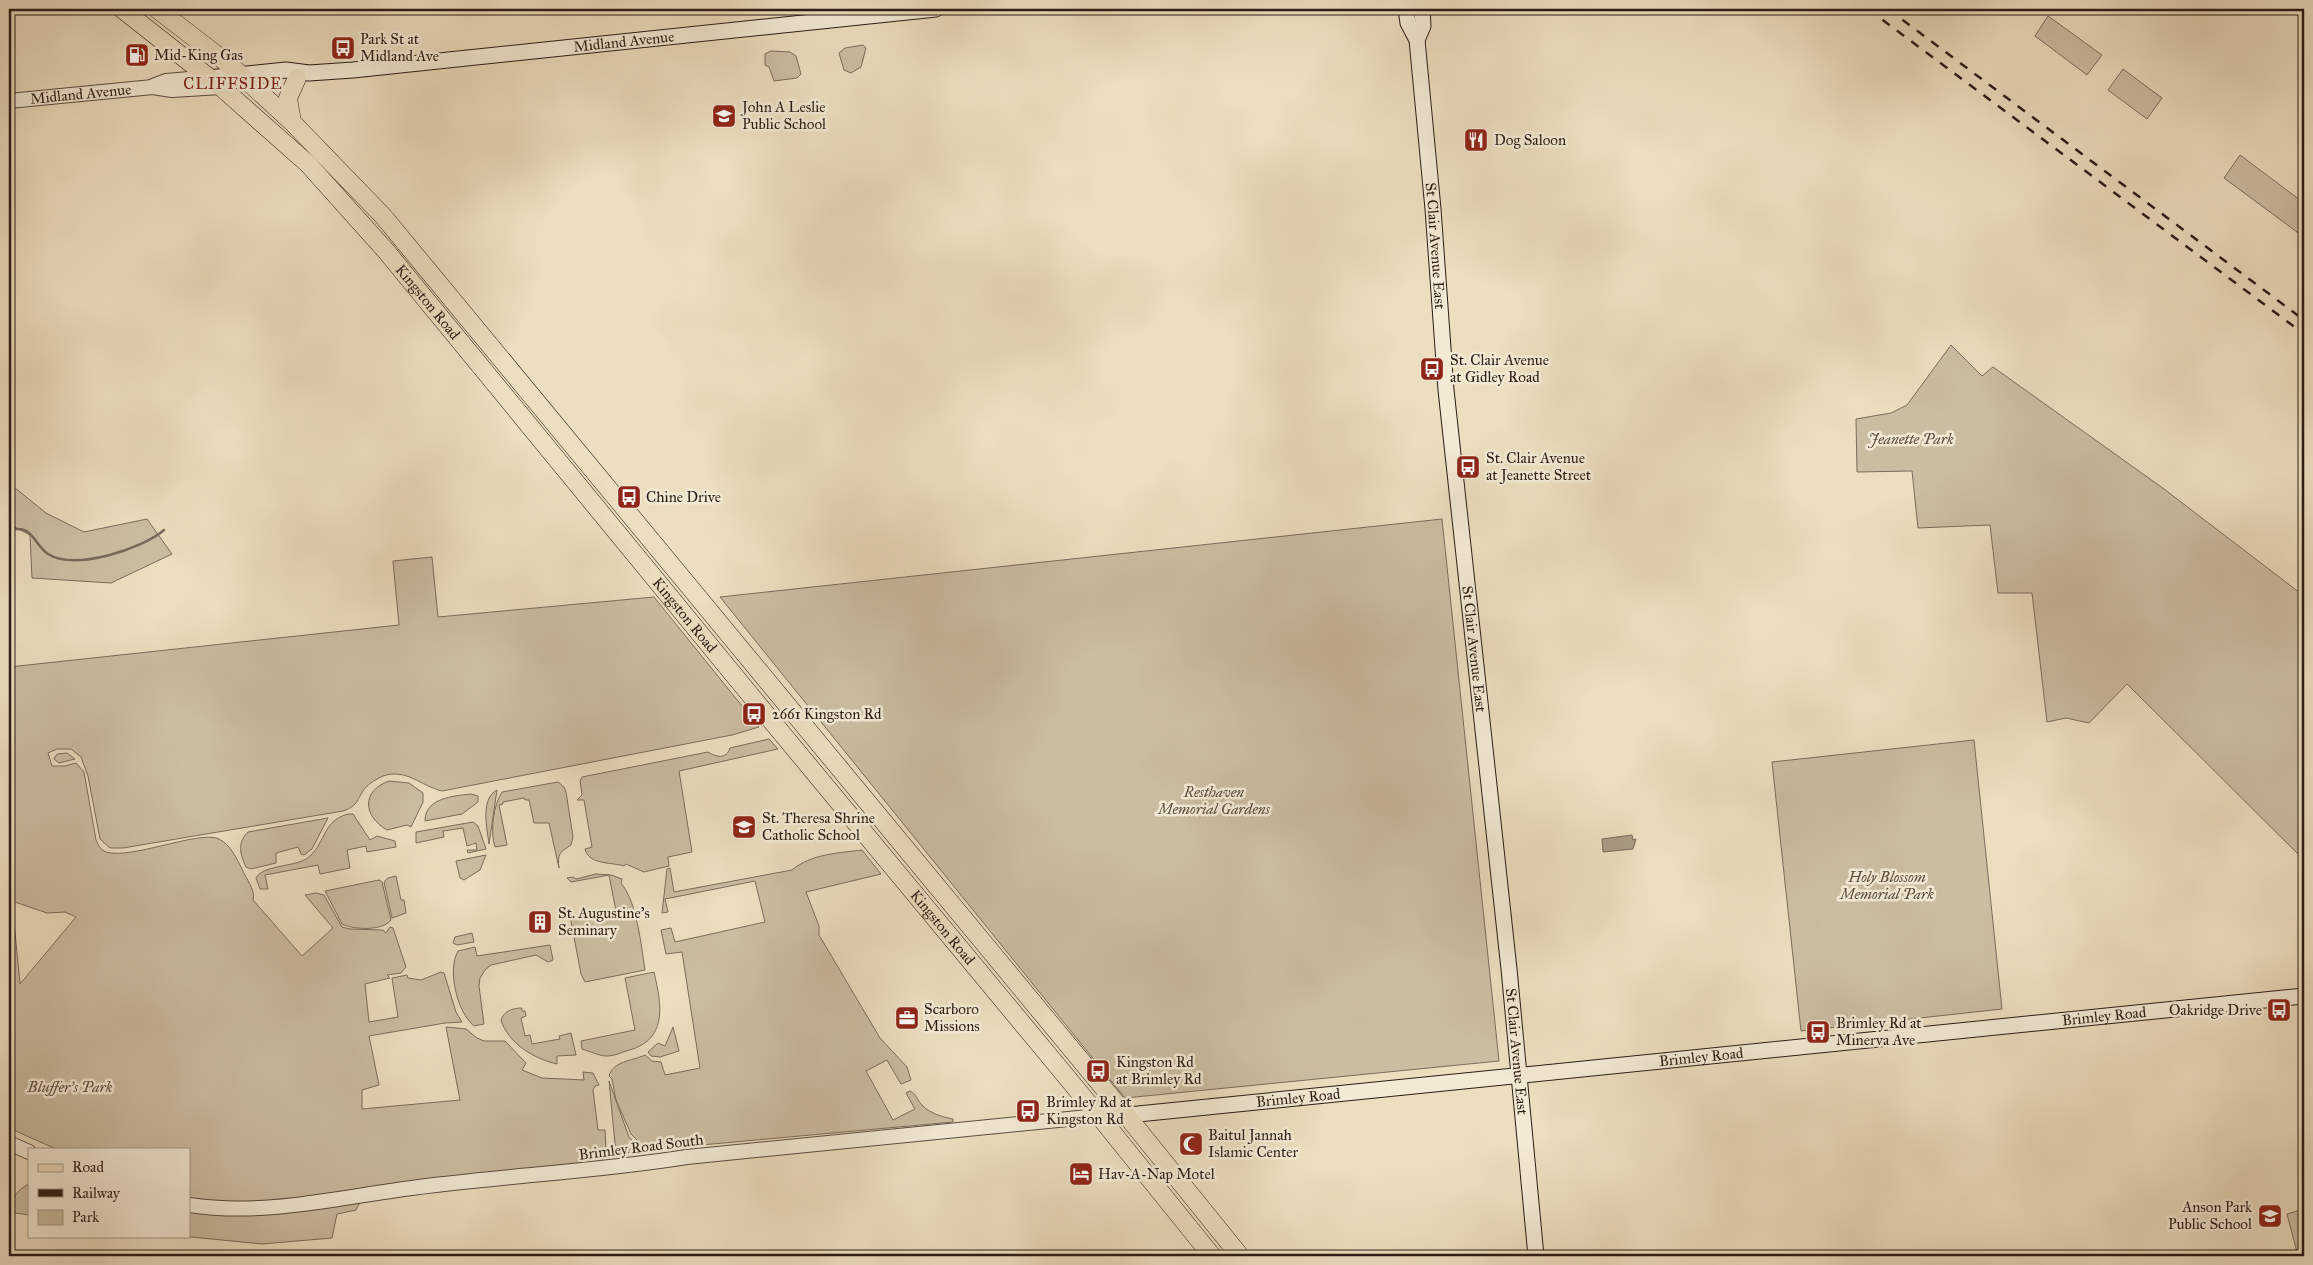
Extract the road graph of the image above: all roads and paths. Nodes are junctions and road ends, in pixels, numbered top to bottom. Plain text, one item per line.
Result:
1 (122, 9) edge
2 (156, 9) edge
3 (936, 9) edge
4 (1406, 9) edge
5 (1422, 9) edge
6 (1417, 40) junction
7 (303, 76) junction
8 (246, 80) junction
9 (215, 83) junction
10 (9, 101) edge
11 (292, 122) junction
12 (2304, 996) edge
13 (1519, 1074) junction
14 (1125, 1114) junction
15 (1098, 1116) junction
16 (9, 1143) edge
17 (28, 1152) edge
18 (190, 1205) edge
19 (1212, 1256) edge
20 (1240, 1256) edge
21 (1536, 1256) edge

1 - 9 main road, Kingston Road
2 - 8 main road, Kingston Road
3 - 7 main road, Midland Avenue
4 - 6 main road, St Clair Avenue East
5 - 6 main road, St Clair Avenue East
6 - 13 main road, St Clair Avenue East
7 - 8 main road, Midland Avenue
7 - 11 main road
8 - 9 main road, Midland Avenue
8 - 11 main road, Kingston Road
9 - 10 street, Midland Avenue
9 - 15 main road, Kingston Road
11 - 14 main road, Kingston Road
12 - 13 main road, Brimley Road
13 - 14 main road, Brimley Road
13 - 21 main road, St Clair Avenue East
14 - 15 main road, Brimley Road
14 - 20 main road, Kingston Road
15 - 18 street, Brimley Road South
15 - 19 main road, Kingston Road
16 - 17 street

